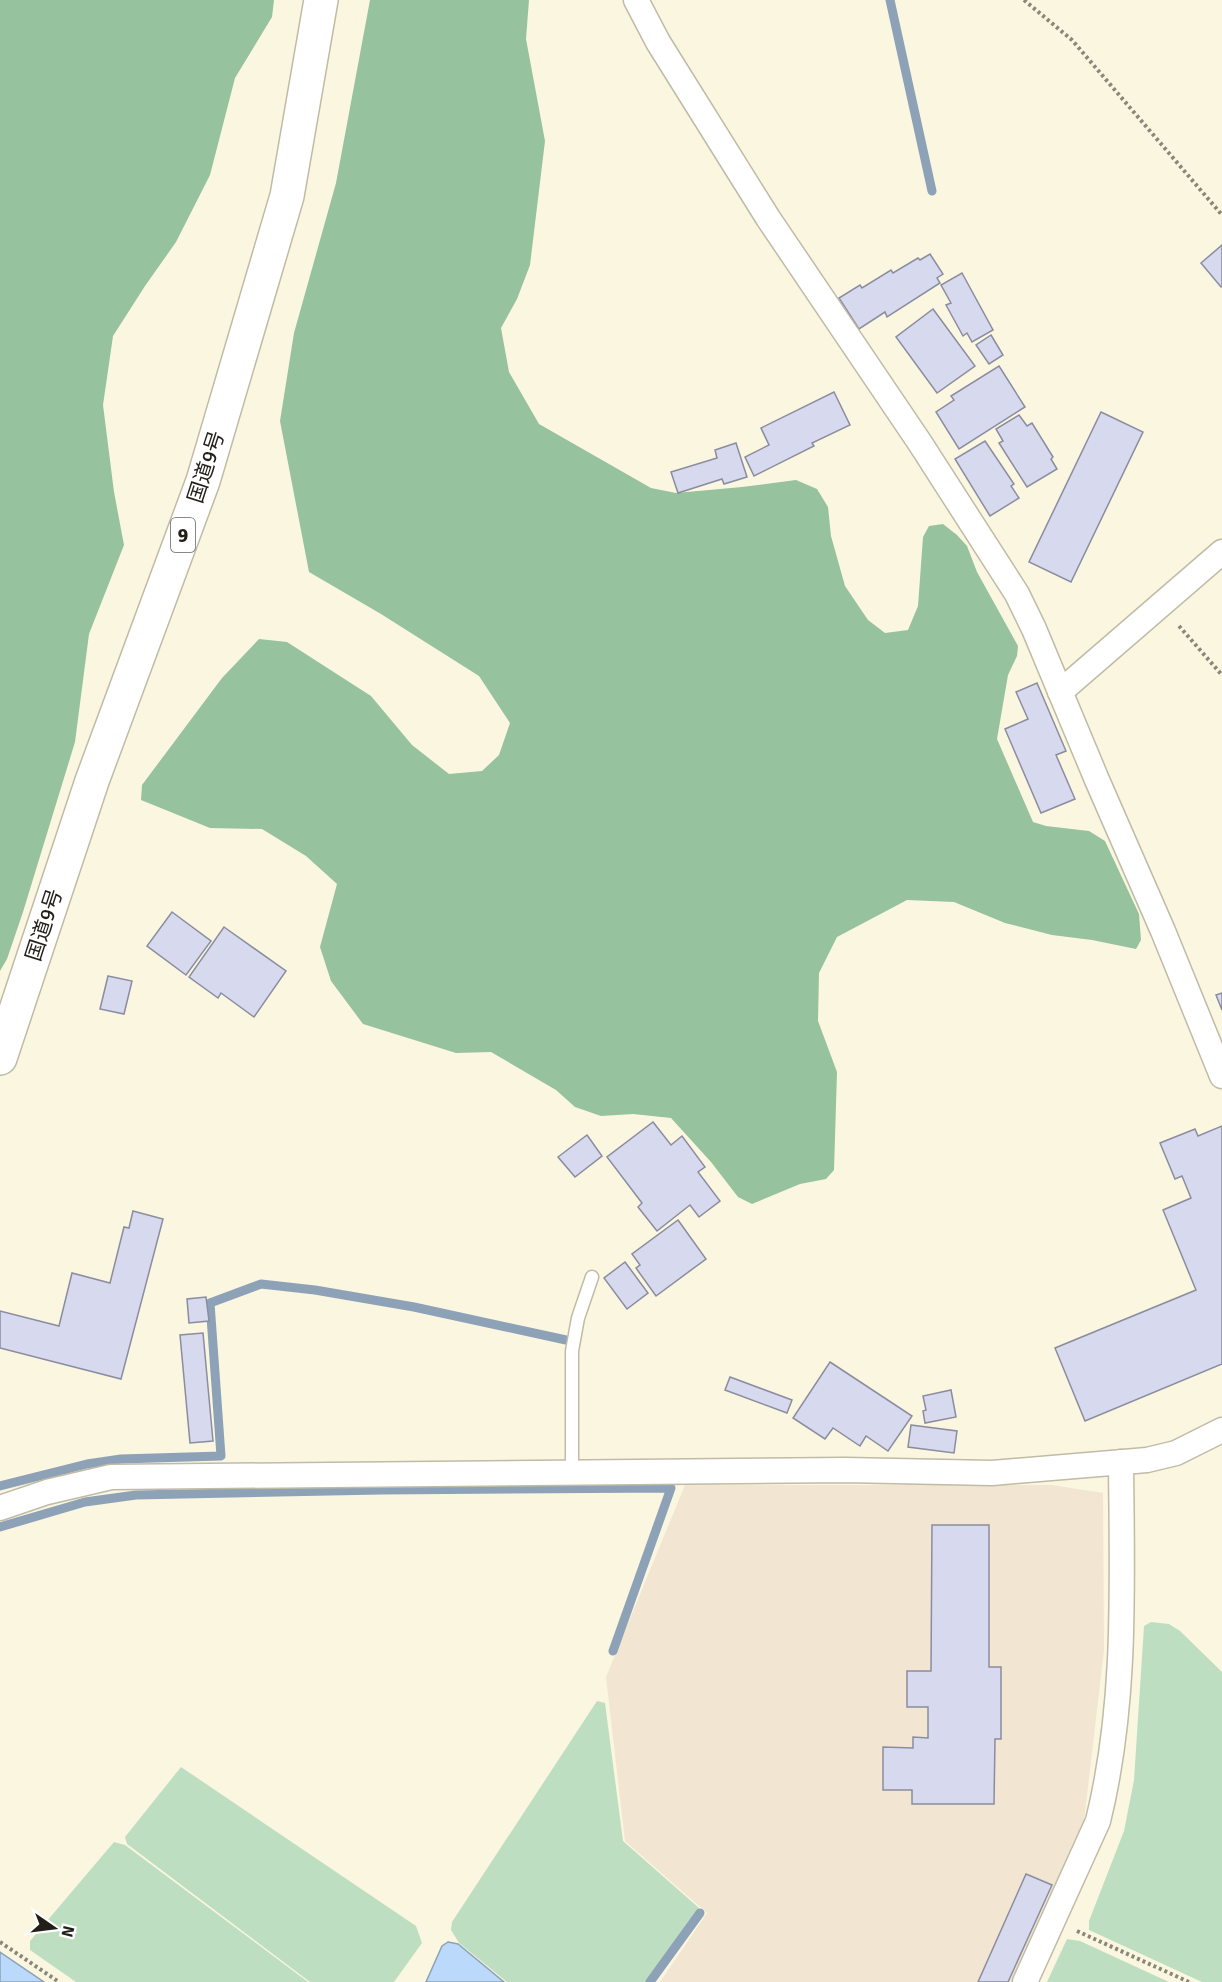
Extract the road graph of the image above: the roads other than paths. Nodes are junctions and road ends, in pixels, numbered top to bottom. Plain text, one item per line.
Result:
1 (321, 0) edge
2 (636, 0) edge
3 (1222, 552) edge
4 (1060, 692) junction
5 (6, 1022) edge
6 (0, 1058) edge
7 (1222, 1076) edge
8 (592, 1277) dead end
9 (1222, 1430) edge
10 (1121, 1462) junction
11 (572, 1472) junction
12 (0, 1508) edge
13 (1025, 1982) edge

1 - 5 highway, 国道9号 / 9
2 - 4 street
3 - 4 street
4 - 7 street
5 - 6 highway, 国道9号 / 9
8 - 11 lane
9 - 10 street
10 - 11 street
10 - 13 street
11 - 12 street

